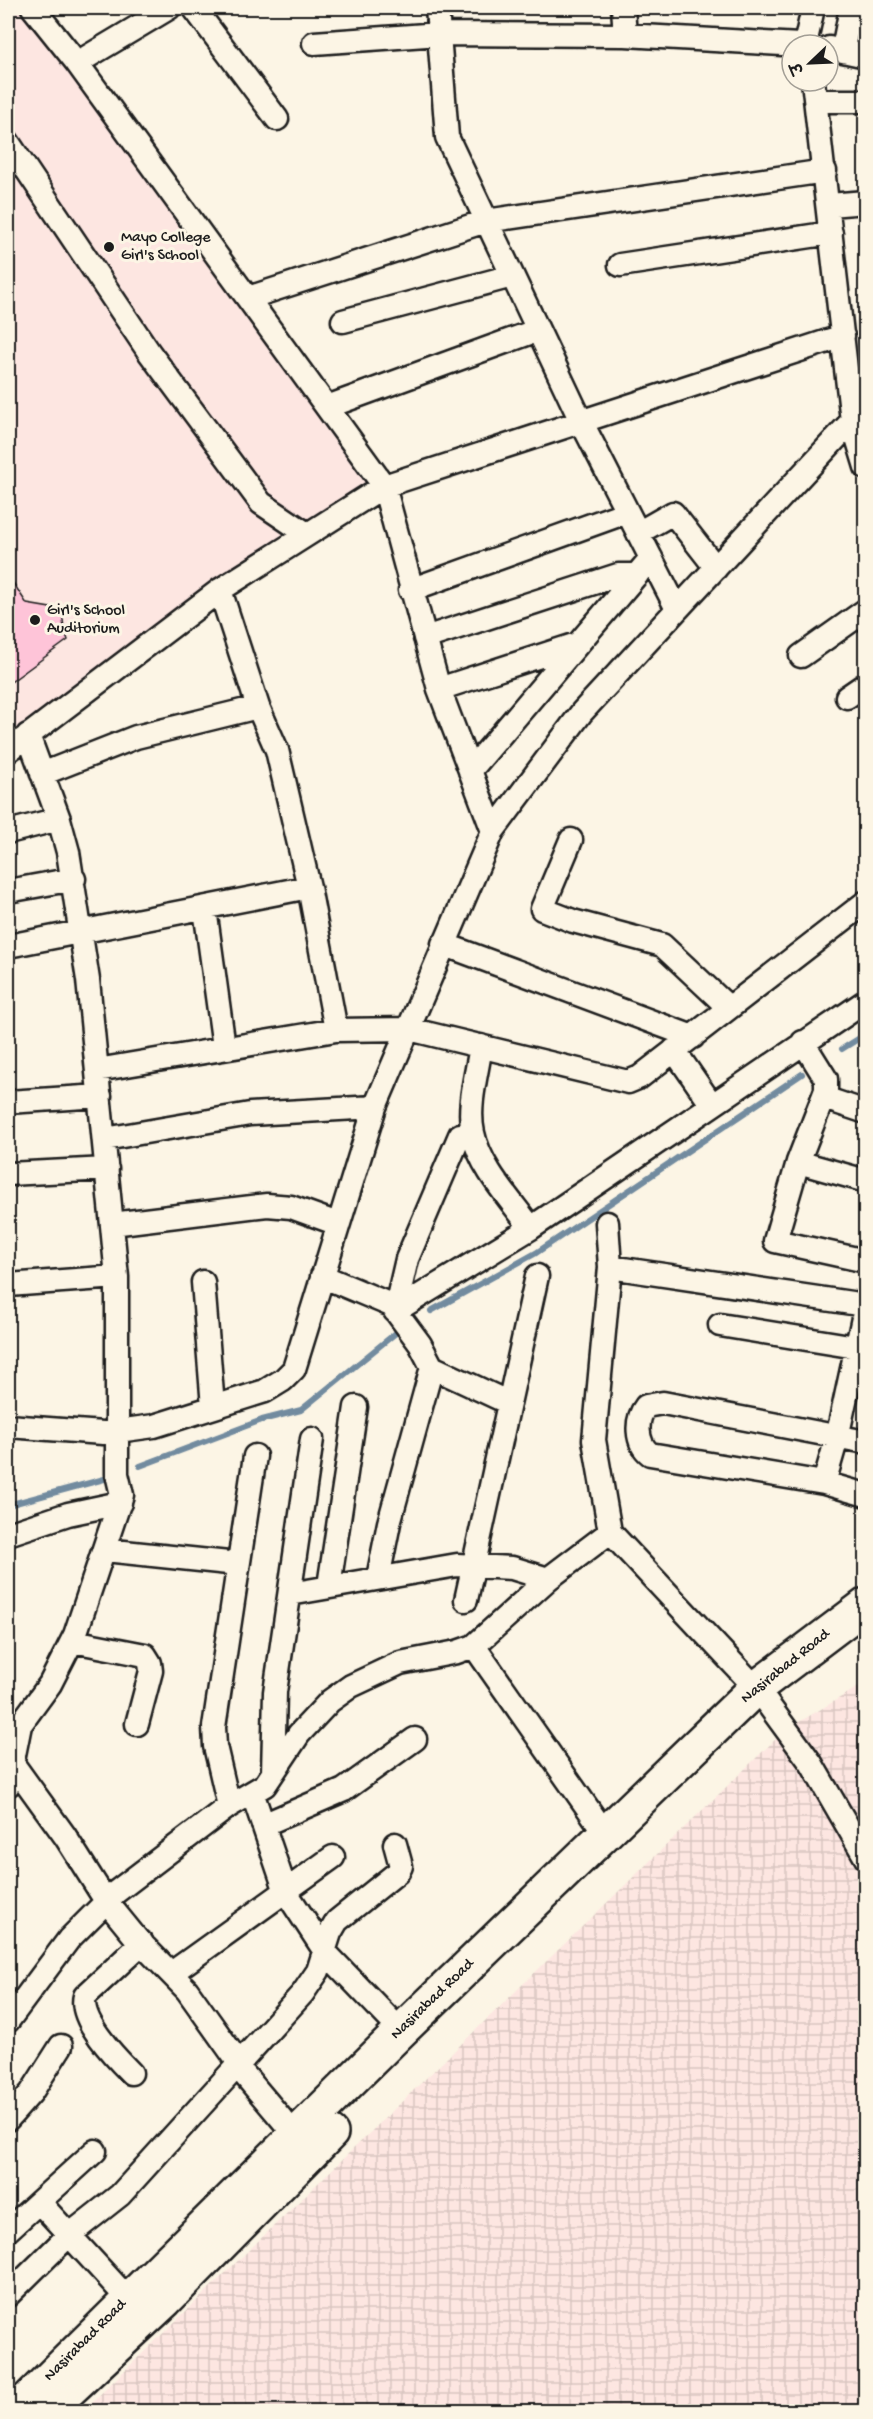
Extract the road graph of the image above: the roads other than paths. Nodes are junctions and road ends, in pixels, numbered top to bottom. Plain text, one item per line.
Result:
1 (33, 8) edge
2 (169, 8) edge
3 (194, 8) edge
4 (437, 8) edge
5 (623, 8) edge
6 (813, 8) edge
7 (851, 8) edge
8 (808, 33) edge
9 (440, 34) junction
10 (625, 35) junction
11 (840, 37) edge
12 (314, 43) dead end
13 (780, 44) edge
14 (840, 49) edge
15 (866, 56) edge
16 (77, 63) junction
17 (815, 93) edge
18 (825, 93) edge
19 (866, 101) edge
20 (277, 120) dead end
21 (8, 142) edge
22 (825, 171) junction
23 (866, 202) edge
24 (829, 206) junction
25 (486, 221) junction
26 (831, 233) junction
27 (620, 265) dead end
28 (512, 276) junction
29 (248, 298) junction
30 (343, 321) dead end
31 (538, 330) junction
32 (843, 336) junction
33 (327, 407) junction
34 (859, 415) edge
35 (581, 421) junction
36 (866, 467) edge
37 (384, 486) junction
38 (627, 512) junction
39 (638, 533) junction
40 (307, 534) junction
41 (644, 567) junction
42 (716, 568) junction
43 (220, 590) junction
44 (410, 590) junction
45 (677, 609) junction
46 (866, 610) edge
47 (425, 638) junction
48 (577, 644) junction
49 (801, 656) dead end
50 (439, 689) junction
51 (258, 707) junction
52 (28, 735) junction
53 (8, 751) edge
54 (470, 771) junction
55 (42, 774) junction
56 (59, 819) junction
57 (493, 831) junction
58 (8, 832) edge
59 (571, 840) dead end
60 (74, 879) junction
61 (309, 887) junction
62 (8, 891) edge
63 (866, 902) edge
64 (205, 909) junction
65 (81, 933) junction
66 (442, 944) junction
67 (8, 946) edge
68 (866, 1001) edge
69 (729, 1008) junction
70 (409, 1029) junction
71 (336, 1030) junction
72 (693, 1037) junction
73 (481, 1046) junction
74 (224, 1047) junction
75 (806, 1048) junction
76 (674, 1050) junction
77 (98, 1070) junction
78 (825, 1089) junction
79 (100, 1096) junction
80 (8, 1102) edge
81 (712, 1105) junction
82 (375, 1107) junction
83 (866, 1112) edge
84 (460, 1135) dead end
85 (105, 1139) junction
86 (798, 1162) junction
87 (107, 1169) junction
88 (8, 1174) edge
89 (866, 1180) edge
90 (607, 1223) dead end
91 (112, 1224) junction
92 (338, 1224) junction
93 (531, 1228) junction
94 (866, 1261) edge
95 (610, 1267) junction
96 (117, 1276) junction
97 (322, 1276) junction
98 (537, 1276) dead end
99 (203, 1282) dead end
100 (8, 1285) edge
101 (865, 1305) edge
102 (399, 1315) junction
103 (720, 1325) dead end
104 (856, 1347) junction
105 (432, 1367) junction
106 (857, 1386) edge
107 (509, 1403) junction
108 (213, 1407) junction
109 (356, 1407) dead end
110 (8, 1426) edge
111 (118, 1431) junction
112 (837, 1438) junction
113 (312, 1439) dead end
114 (866, 1442) edge
115 (255, 1456) dead end
116 (824, 1483) junction
117 (120, 1491) junction
118 (866, 1495) edge
119 (610, 1532) junction
120 (8, 1534) edge
121 (105, 1550) junction
122 (238, 1564) junction
123 (476, 1565) junction
124 (378, 1578) junction
125 (548, 1579) junction
126 (329, 1586) junction
127 (290, 1594) junction
128 (466, 1600) dead end
129 (863, 1612) edge
130 (73, 1641) junction
131 (474, 1646) junction
132 (760, 1694) junction
133 (137, 1724) dead end
134 (415, 1739) dead end
135 (10, 1774) edge
136 (273, 1774) junction
137 (253, 1795) junction
138 (229, 1806) junction
139 (263, 1824) junction
140 (605, 1833) junction
141 (395, 1844) dead end
142 (333, 1857) dead end
143 (866, 1858) edge
144 (286, 1892) junction
145 (106, 1901) junction
146 (142, 1943) junction
147 (326, 1953) junction
148 (173, 1972) junction
149 (8, 2021) edge
150 (401, 2031) junction
151 (61, 2046) dead end
152 (238, 2065) junction
153 (131, 2073) dead end
154 (8, 2119) edge
155 (296, 2136) junction
156 (95, 2151) dead end
157 (39, 2202) junction
158 (8, 2230) edge
159 (68, 2236) junction
160 (8, 2295) edge
161 (128, 2299) junction
162 (15, 2412) edge
163 (46, 2412) edge

1 - 16 street
2 - 16 street
3 - 20 street
4 - 9 street
5 - 10 street
6 - 8 street
7 - 11 street
9 - 10 street
9 - 12 street
9 - 25 street
10 - 13 street
14 - 15 street
16 - 29 street
17 - 22 street
18 - 19 street
21 - 40 street
22 - 24 street
22 - 25 street
23 - 24 street
24 - 26 street
25 - 28 street
25 - 29 street
26 - 27 street
26 - 32 street
28 - 30 street
28 - 31 street
29 - 33 street
31 - 33 street
31 - 35 street
32 - 34 street
32 - 35 street
33 - 37 street
34 - 36 street
34 - 42 street
35 - 37 street
35 - 38 street
37 - 40 street
37 - 44 street
38 - 39 street
38 - 44 street
39 - 41 street
39 - 42 street
40 - 43 street
41 - 45 street
41 - 47 street
41 - 48 street
42 - 45 street
43 - 51 street
43 - 52 street
44 - 47 street
45 - 57 street
46 - 49 street
47 - 50 street
48 - 50 street
48 - 54 street
50 - 54 street
51 - 55 street
51 - 61 street
52 - 53 street
52 - 55 street
54 - 57 street
55 - 56 street
56 - 58 street
56 - 60 street
57 - 66 street
59 - 69 street
60 - 62 street
60 - 65 street
61 - 64 street
61 - 71 street
63 - 69 street
64 - 65 street
64 - 74 street
65 - 67 street
65 - 77 street
66 - 70 street
66 - 72 street
68 - 75 street
69 - 72 street
70 - 71 street
70 - 73 street
70 - 82 street
71 - 74 street
72 - 76 street
73 - 76 street
73 - 93 street
74 - 77 street
75 - 78 street
75 - 81 street
76 - 81 street
77 - 79 street
78 - 83 street
78 - 86 street
79 - 80 street
79 - 85 street
81 - 93 street
82 - 85 street
82 - 92 street
84 - 102 street
85 - 87 street
86 - 89 street
86 - 94 street
87 - 88 street
87 - 91 street
90 - 95 street
91 - 92 street
91 - 96 street
92 - 97 street
93 - 102 street
95 - 101 street
95 - 119 street
96 - 100 street
96 - 111 street
97 - 102 street
97 - 108 street
98 - 107 street
99 - 108 street
101 - 104 street
102 - 105 street
103 - 104 street
104 - 106 street
105 - 107 street
105 - 124 street
106 - 112 street
107 - 123 street
108 - 111 street
109 - 126 street
110 - 111 street
111 - 117 street
112 - 114 street
112 - 116 street
112 - 116 street
113 - 127 street
115 - 122 street
116 - 118 street
117 - 120 street
117 - 121 street
119 - 125 street
119 - 132 street
121 - 122 street
121 - 130 street
122 - 138 street
123 - 124 street
123 - 125 street
123 - 128 street
124 - 126 street
125 - 131 street
126 - 127 street
127 - 136 street
129 - 132 highway, Nasirabad Road
130 - 133 street
130 - 135 street
131 - 136 street
131 - 140 street
132 - 140 highway, Nasirabad Road
132 - 143 street
132 - 163 highway, Nasirabad Road
134 - 139 street
135 - 145 street
136 - 137 street
137 - 138 street
137 - 139 street
138 - 145 street
139 - 144 street
140 - 150 highway, Nasirabad Road
141 - 147 street
142 - 144 street
144 - 147 street
144 - 148 street
145 - 146 street
145 - 149 street
146 - 148 street
146 - 153 street
147 - 150 street
147 - 152 street
148 - 152 street
150 - 155 highway, Nasirabad Road
151 - 154 street
152 - 155 street
152 - 159 street
155 - 161 highway, Nasirabad Road
156 - 157 street
157 - 158 street
157 - 159 street
159 - 160 street
159 - 161 street
161 - 162 highway, Nasirabad Road

